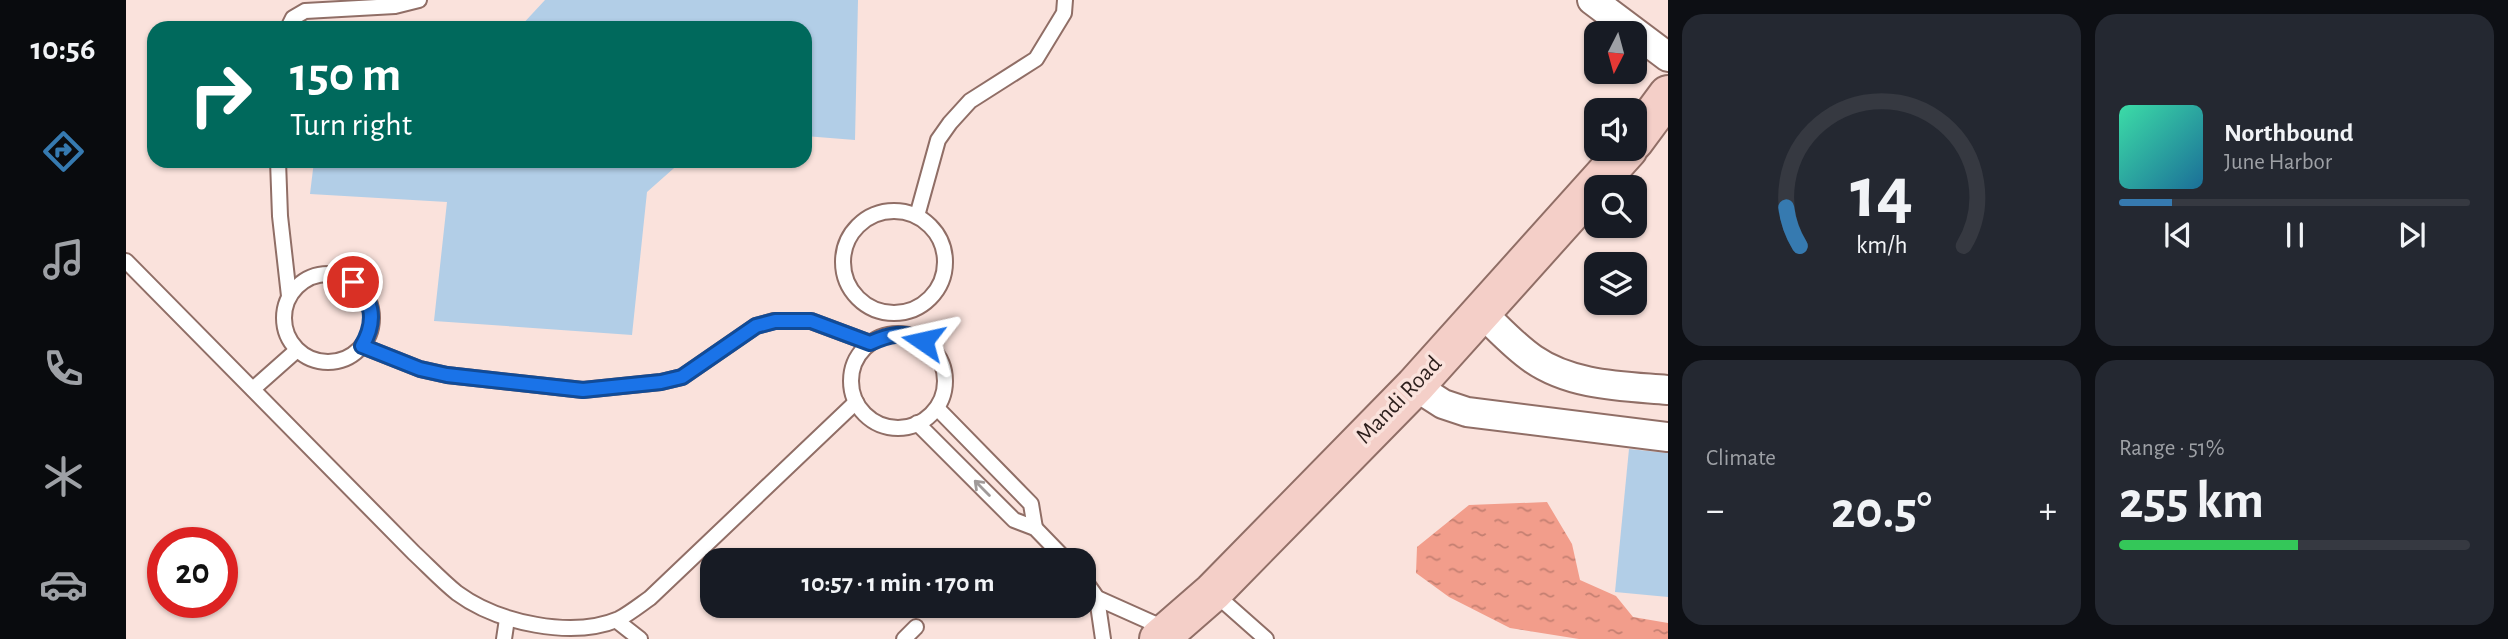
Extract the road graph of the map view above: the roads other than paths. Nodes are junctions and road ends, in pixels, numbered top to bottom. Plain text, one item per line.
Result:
1 (419, 0) edge
2 (1065, 0) edge
3 (1592, 0) edge
4 (292, 21) edge
5 (1668, 57) edge
6 (1668, 95) edge
7 (1647, 123) edge
8 (1617, 161) edge
9 (278, 168) edge
10 (918, 216) junction
11 (126, 261) edge
12 (289, 296) junction
13 (894, 313) junction
14 (1480, 313) junction
15 (892, 334) junction
16 (870, 343) junction
17 (362, 346) junction
18 (297, 350) junction
19 (1415, 386) junction
20 (253, 389) junction
21 (1668, 390) edge
22 (856, 402) junction
23 (937, 408) junction
24 (917, 423) junction
25 (1668, 437) edge
26 (1035, 528) junction
27 (1054, 548) edge
28 (1213, 592) junction
29 (1097, 598) joint
30 (507, 620) junction
31 (617, 621) junction
32 (916, 627) dead end
33 (1164, 635) edge
34 (504, 639) edge
35 (640, 639) edge
36 (904, 639) edge
37 (1103, 639) edge
38 (1266, 639) edge

1 - 4 lane
2 - 10 lane
3 - 5 street
6 - 7 street
8 - 14 street, Mandi Road
9 - 12 lane
10 - 13 lane
10 - 13 lane
11 - 20 lane
12 - 17 lane
12 - 18 lane
13 - 15 lane
14 - 19 street, Mandi Road
14 - 21 street
15 - 16 lane
15 - 23 lane
16 - 17 lane
16 - 22 lane
17 - 18 lane
18 - 20 lane
19 - 25 street
19 - 28 street, Mandi Road
20 - 30 lane
22 - 24 lane
22 - 31 lane
23 - 24 lane
23 - 26 lane
26 -> 24 lane
26 - 27 lane
28 - 33 street, Mandi Road
28 - 38 lane
29 - 33 lane
29 - 37 lane
30 - 31 lane
30 - 34 lane
31 - 35 lane
32 - 36 lane

